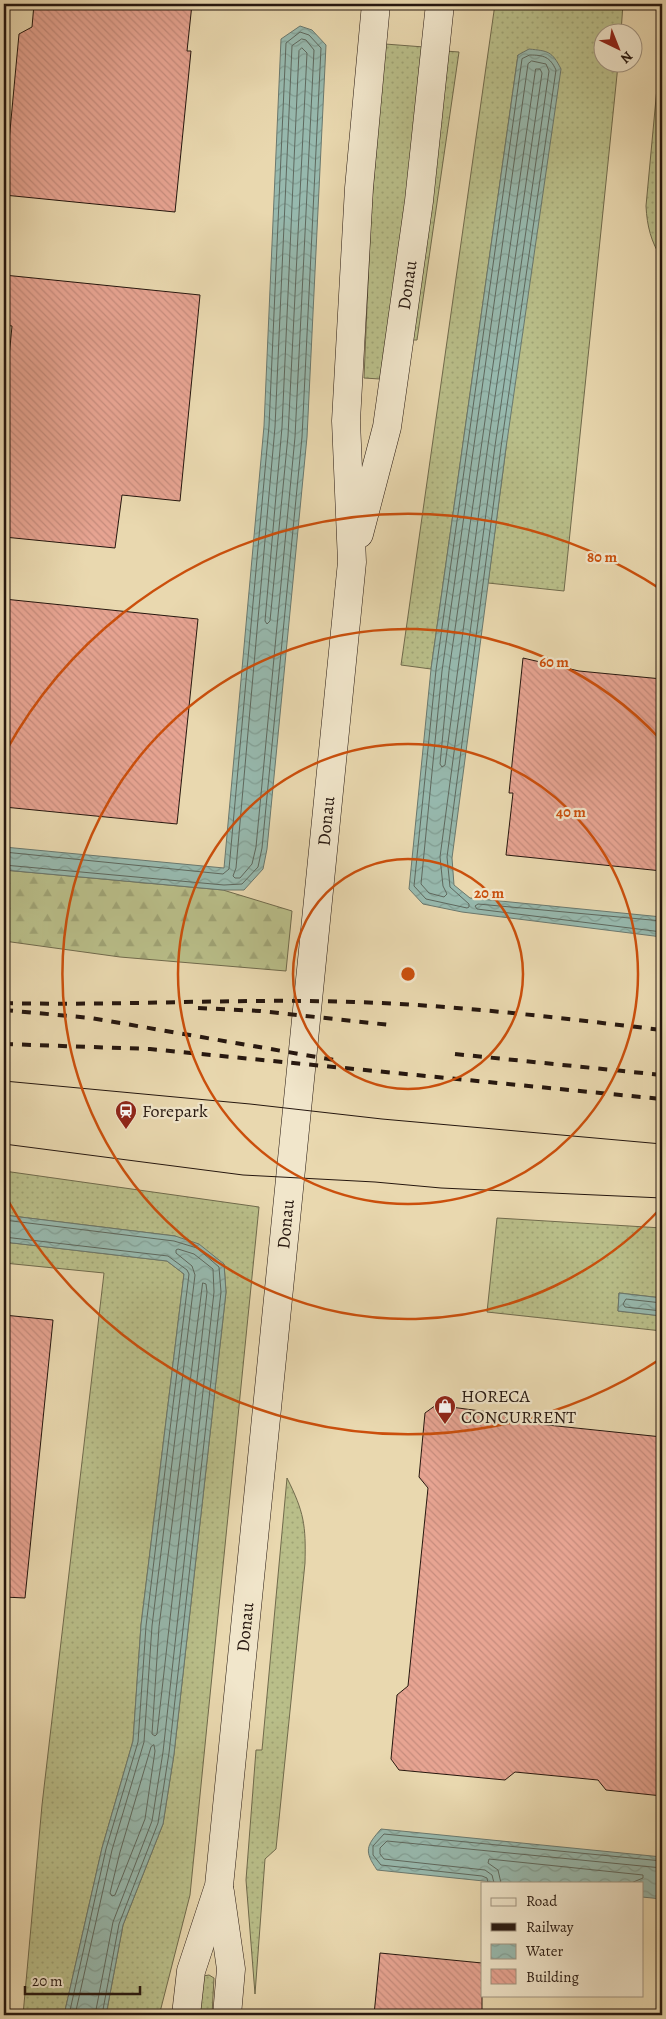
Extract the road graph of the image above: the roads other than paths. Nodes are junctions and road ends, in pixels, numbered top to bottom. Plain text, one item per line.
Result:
1 (376, 4) edge
2 (440, 4) edge
3 (352, 562) junction
4 (219, 1886) junction
5 (186, 2015) edge
6 (227, 2015) edge

1 - 3 main road, Donau
2 - 3 main road, Donau
3 - 4 main road, Donau
4 - 5 main road, Donau
4 - 6 main road, Donau

